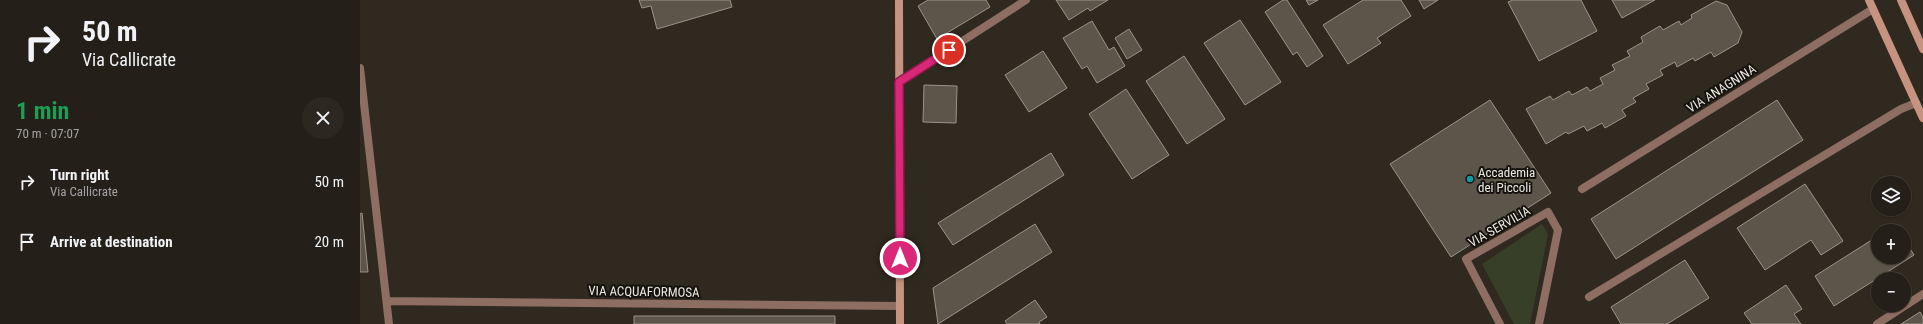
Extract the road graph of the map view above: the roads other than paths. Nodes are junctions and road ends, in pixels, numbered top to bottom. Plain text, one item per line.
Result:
1 (899, 0) edge
2 (1026, 0) edge
3 (1869, 0) edge
4 (1901, 0) edge
5 (1873, 9) junction
6 (1923, 49) edge
7 (360, 68) edge
8 (899, 82) junction
9 (1916, 103) junction
10 (1923, 118) edge
11 (1582, 188) dead end
12 (1923, 294) edge
13 (1588, 297) dead end
14 (387, 301) junction
15 (900, 306) junction
16 (389, 324) edge
17 (900, 324) edge
18 (1500, 324) edge
19 (1539, 324) edge
20 (1877, 324) edge

1 - 8 main road
2 - 8 street
3 - 5 main road
4 - 6 main road
5 - 9 main road
5 - 11 street, VIA ANAGNINA
7 - 14 street
8 - 15 main road
9 - 10 main road
9 - 13 street
12 - 20 street
14 - 15 street, VIA ACQUAFORMOSA
14 - 16 street
15 - 17 main road
18 - 19 street, VIA SERVILIA

